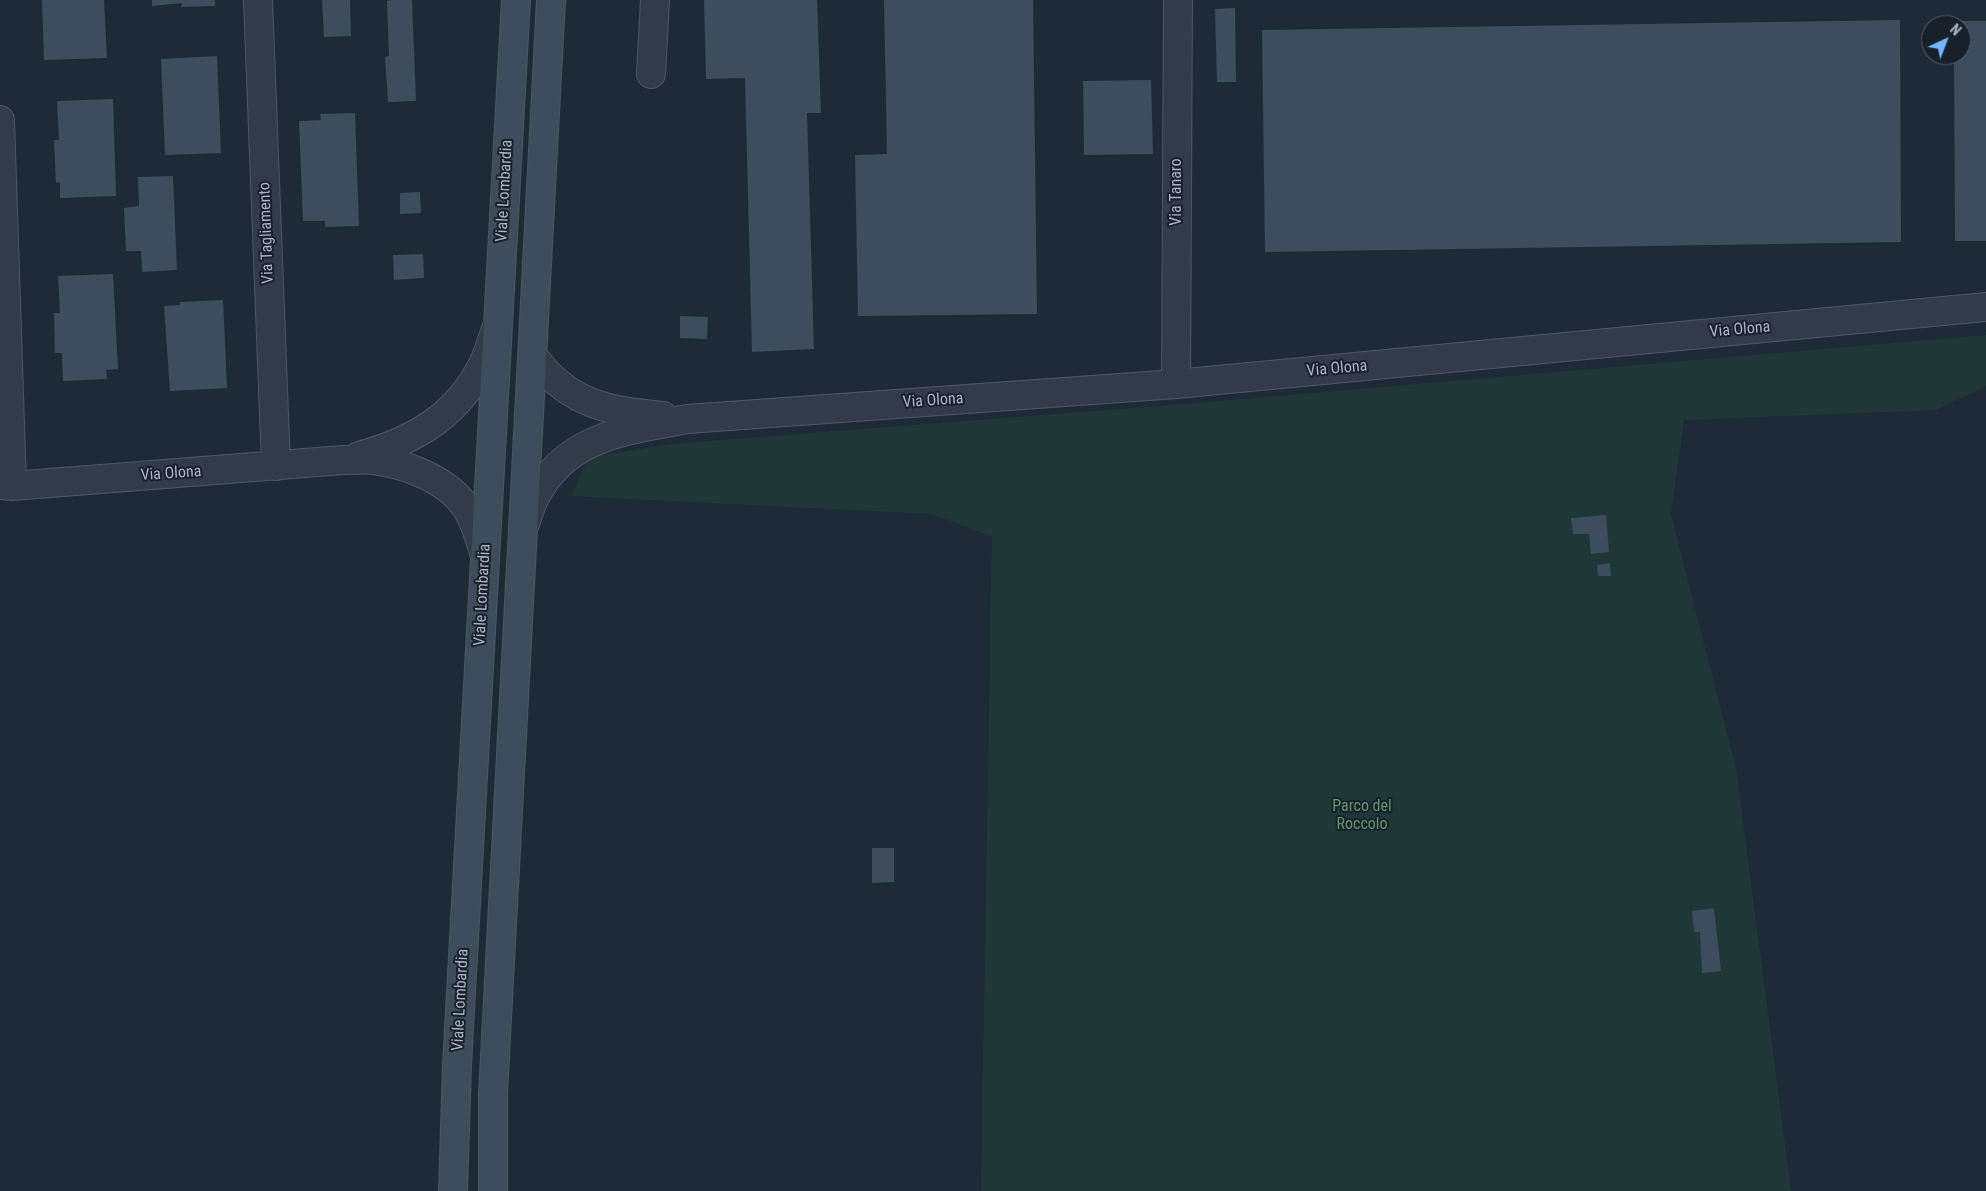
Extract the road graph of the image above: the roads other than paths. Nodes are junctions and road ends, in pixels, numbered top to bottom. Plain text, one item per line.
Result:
1 (258, 0) edge
2 (516, 0) edge
3 (551, 0) edge
4 (655, 0) edge
5 (1178, 0) edge
6 (651, 74) dead end
7 (0, 120) edge
8 (1986, 307) edge
9 (498, 322) junction
10 (533, 356) junction
11 (1176, 384) junction
12 (687, 419) junction
13 (343, 460) junction
14 (276, 466) junction
15 (6, 486) edge
16 (524, 528) junction
17 (485, 558) junction
18 (452, 1191) edge
19 (493, 1191) edge

1 - 14 street, Via Tagliamento
2 - 9 main road, Viale Lombardia
3 - 10 main road
4 - 6 street
5 - 11 street, Via Tanaro
7 - 15 street
8 - 11 street, Via Olona
9 - 13 street, Via Olona
9 - 17 main road, Viale Lombardia
10 - 12 street, Via Olona
10 - 16 main road
11 - 12 street, Via Olona
12 - 16 street, Via Olona
13 - 14 street, Via Olona
13 - 17 street, Via Olona
14 - 15 street, Via Olona
16 - 19 main road
17 - 18 main road, Viale Lombardia

